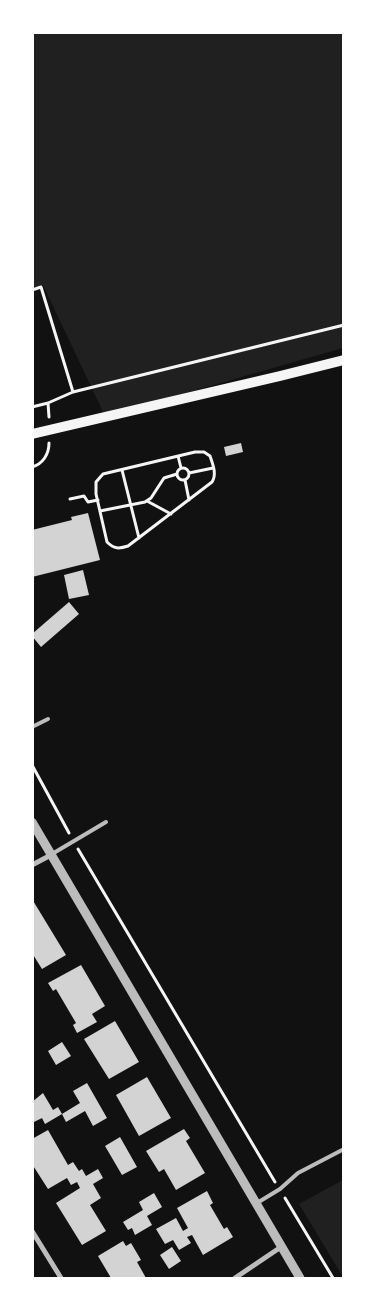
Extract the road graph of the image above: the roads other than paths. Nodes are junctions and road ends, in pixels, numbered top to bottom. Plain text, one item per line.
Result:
1 (344, 360) edge
2 (32, 434) edge
3 (48, 719) dead end
4 (32, 728) edge
5 (32, 822) edge
6 (106, 822) dead end
7 (51, 855) junction
8 (32, 866) edge
9 (344, 1149) edge
10 (257, 1203) junction
11 (32, 1231) edge
12 (281, 1247) junction
13 (61, 1278) edge
14 (235, 1278) edge
15 (300, 1278) edge

1 - 2 main road
3 - 4 lane
5 - 7 street
6 - 7 lane
7 - 8 street
7 - 10 street
9 - 10 lane
10 - 12 street
11 - 13 street
12 - 14 street
12 - 15 street

